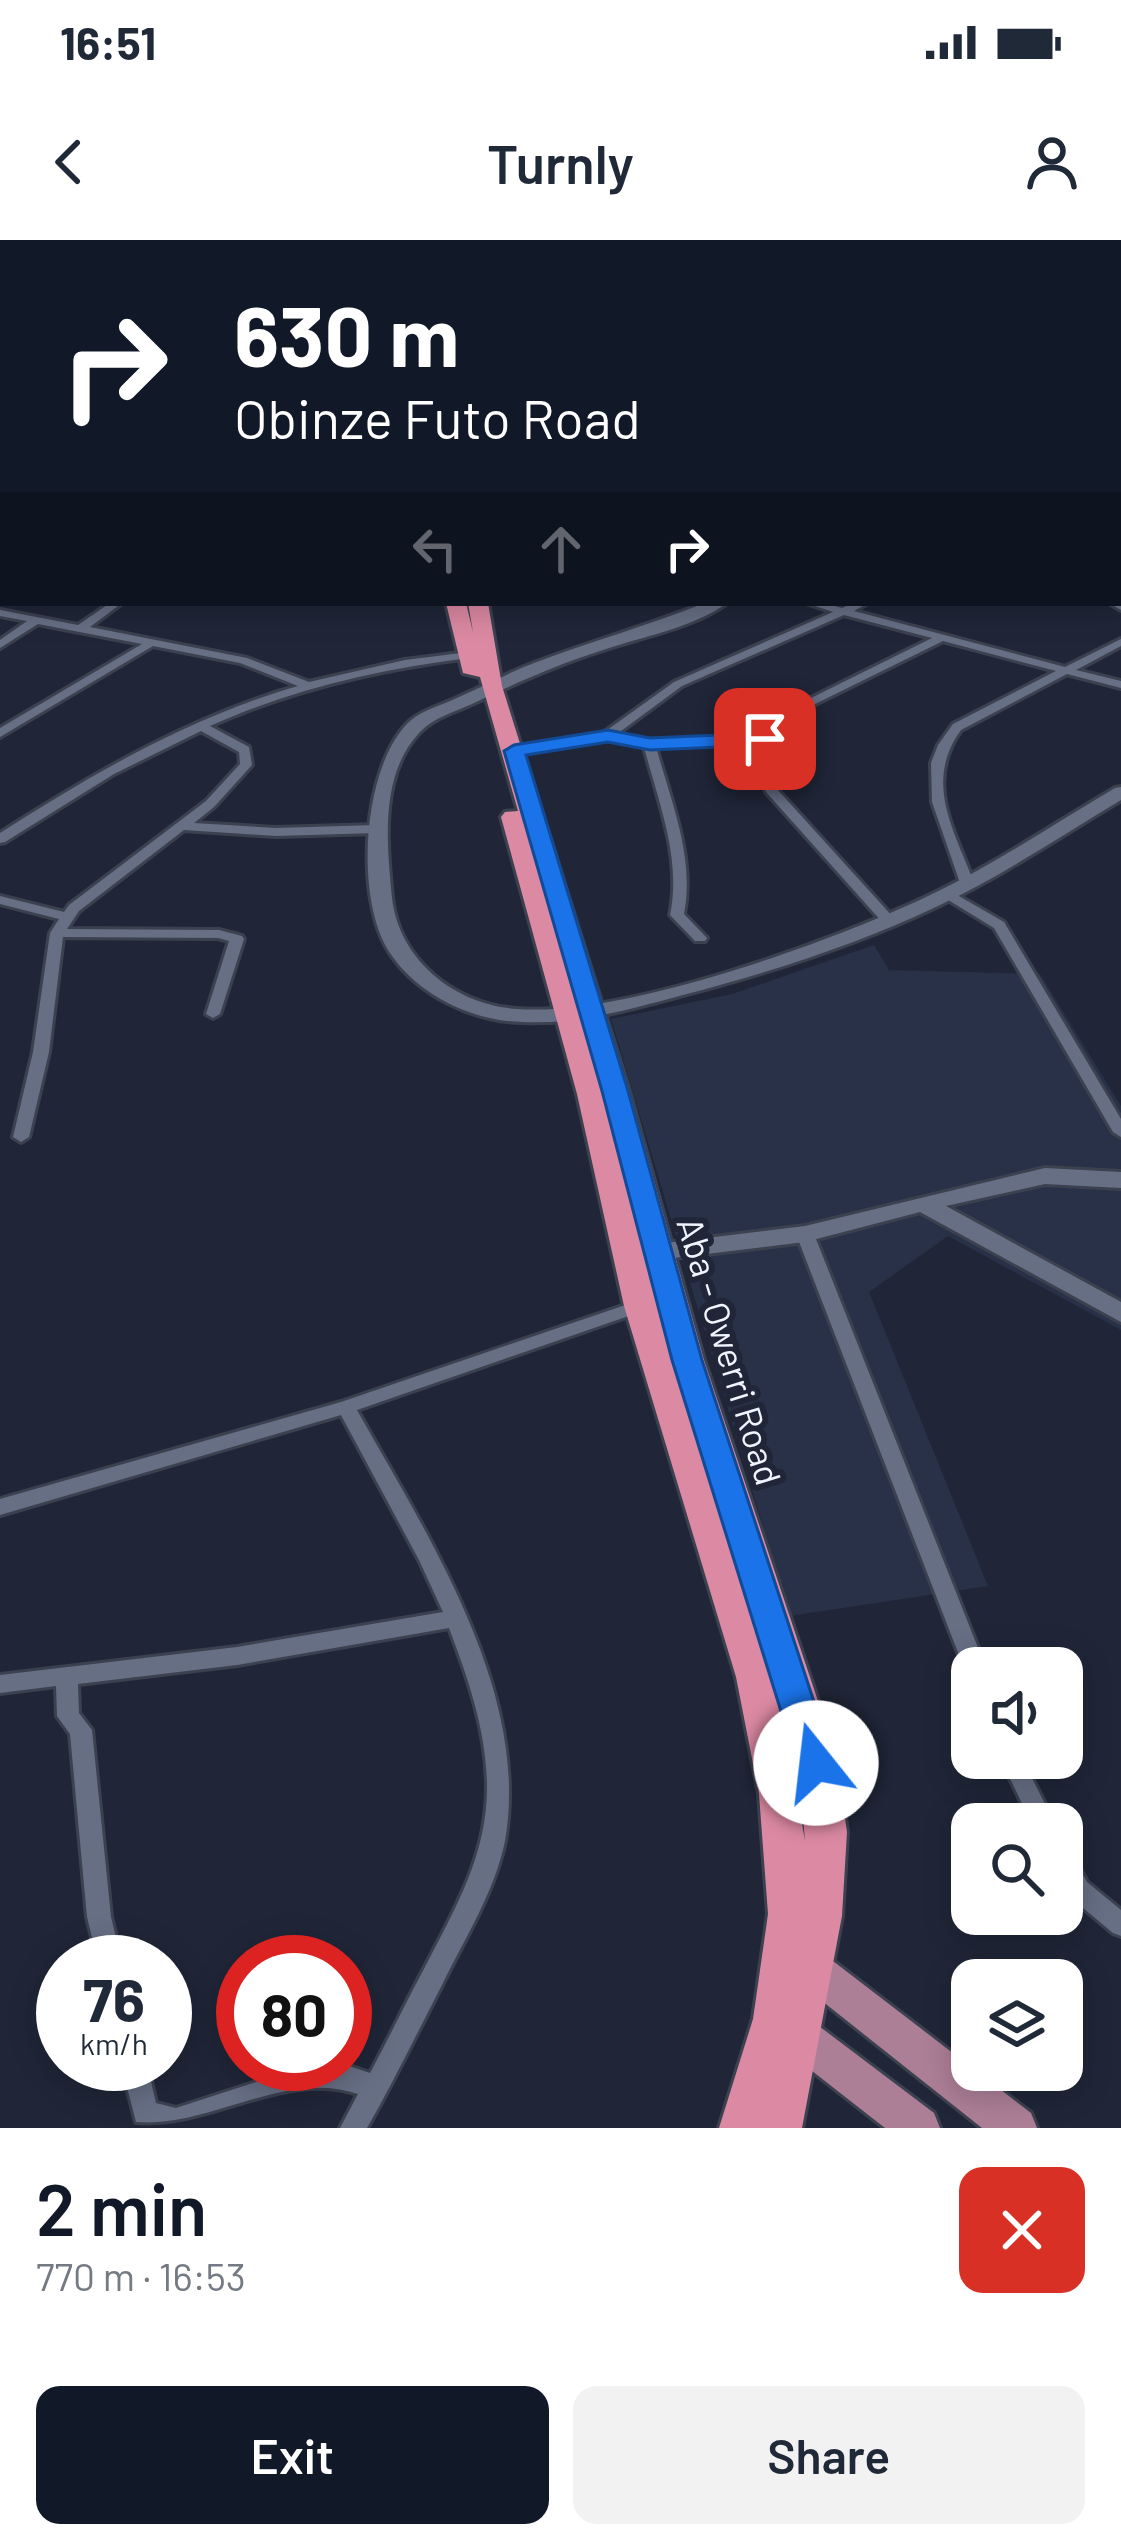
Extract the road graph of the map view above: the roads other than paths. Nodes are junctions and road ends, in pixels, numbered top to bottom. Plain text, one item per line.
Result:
1 (113, 606) edge
2 (457, 606) edge
3 (478, 606) edge
4 (711, 606) edge
5 (818, 606) edge
6 (856, 606) edge
7 (0, 613) edge
8 (838, 614) junction
9 (36, 620) junction
10 (81, 628) junction
11 (939, 639) junction
12 (154, 641) junction
13 (1121, 642) edge
14 (0, 646) edge
15 (543, 661) junction
16 (1066, 670) junction
17 (481, 673) junction
18 (306, 685) junction
19 (1121, 685) edge
20 (199, 725) junction
21 (0, 734) edge
22 (608, 736) junction
23 (765, 739) junction
24 (650, 744) junction
25 (514, 751) junction
26 (1121, 792) edge
27 (183, 826) junction
28 (376, 829) junction
29 (0, 839) edge
30 (966, 880) junction
31 (945, 892) junction
32 (0, 900) edge
33 (67, 916) junction
34 (888, 920) junction
35 (58, 933) junction
36 (700, 938) dead end
37 (580, 1013) junction
38 (213, 1014) dead end
39 (1121, 1132) edge
40 (21, 1137) dead end
41 (1121, 1180) edge
42 (922, 1203) junction
43 (805, 1234) junction
44 (641, 1254) junction
45 (640, 1306) junction
46 (1121, 1312) edge
47 (346, 1407) junction
48 (0, 1507) edge
49 (456, 1618) junction
50 (756, 1626) junction
51 (967, 1647) edge
52 (67, 1677) junction
53 (0, 1684) edge
54 (1083, 1893) edge
55 (1121, 1924) edge
56 (103, 1935) edge
57 (799, 1959) junction
58 (788, 2026) junction
59 (376, 2088) junction
60 (140, 2091) edge
61 (353, 2128) edge
62 (743, 2128) edge
63 (778, 2128) edge
64 (919, 2128) edge
65 (1016, 2128) edge

1 - 10 street
2 - 17 highway
3 - 17 highway
4 - 15 street
5 - 8 street
6 - 8 street
7 - 9 street
8 - 11 street
8 - 22 street
9 - 10 street
9 - 14 street
10 - 12 street
11 - 16 street
11 - 23 street
12 - 18 street
12 - 21 street
13 - 16 street
15 - 17 street
15 - 17 street
16 - 19 street
16 - 30 street
17 - 18 street
17 - 25 highway
17 - 28 street
17 - 37 highway
18 - 20 street
20 - 27 street
20 - 29 street
22 - 24 street
22 - 25 street
23 - 24 street
23 - 34 street
24 - 36 street
25 - 37 highway
26 - 30 street
27 - 28 street
27 - 33 street
28 - 37 street
30 - 31 street
31 - 34 street
31 - 39 street
32 - 33 street
33 - 35 street
34 - 37 street
35 - 38 street
35 - 40 street
37 - 44 highway
41 - 42 street
42 - 43 street
42 - 46 street
43 - 44 street
43 - 51 street
44 - 45 highway
44 - 50 highway, Aba - Owerri Road
45 - 47 street
45 - 50 highway
47 - 48 street
47 - 49 street
49 - 52 street
49 - 59 street
50 - 57 highway
52 - 53 street
52 - 56 street
54 - 55 street
57 - 58 highway
57 - 65 main road
58 - 62 highway
58 - 63 highway
58 - 64 main road
59 - 60 street
59 - 61 street

